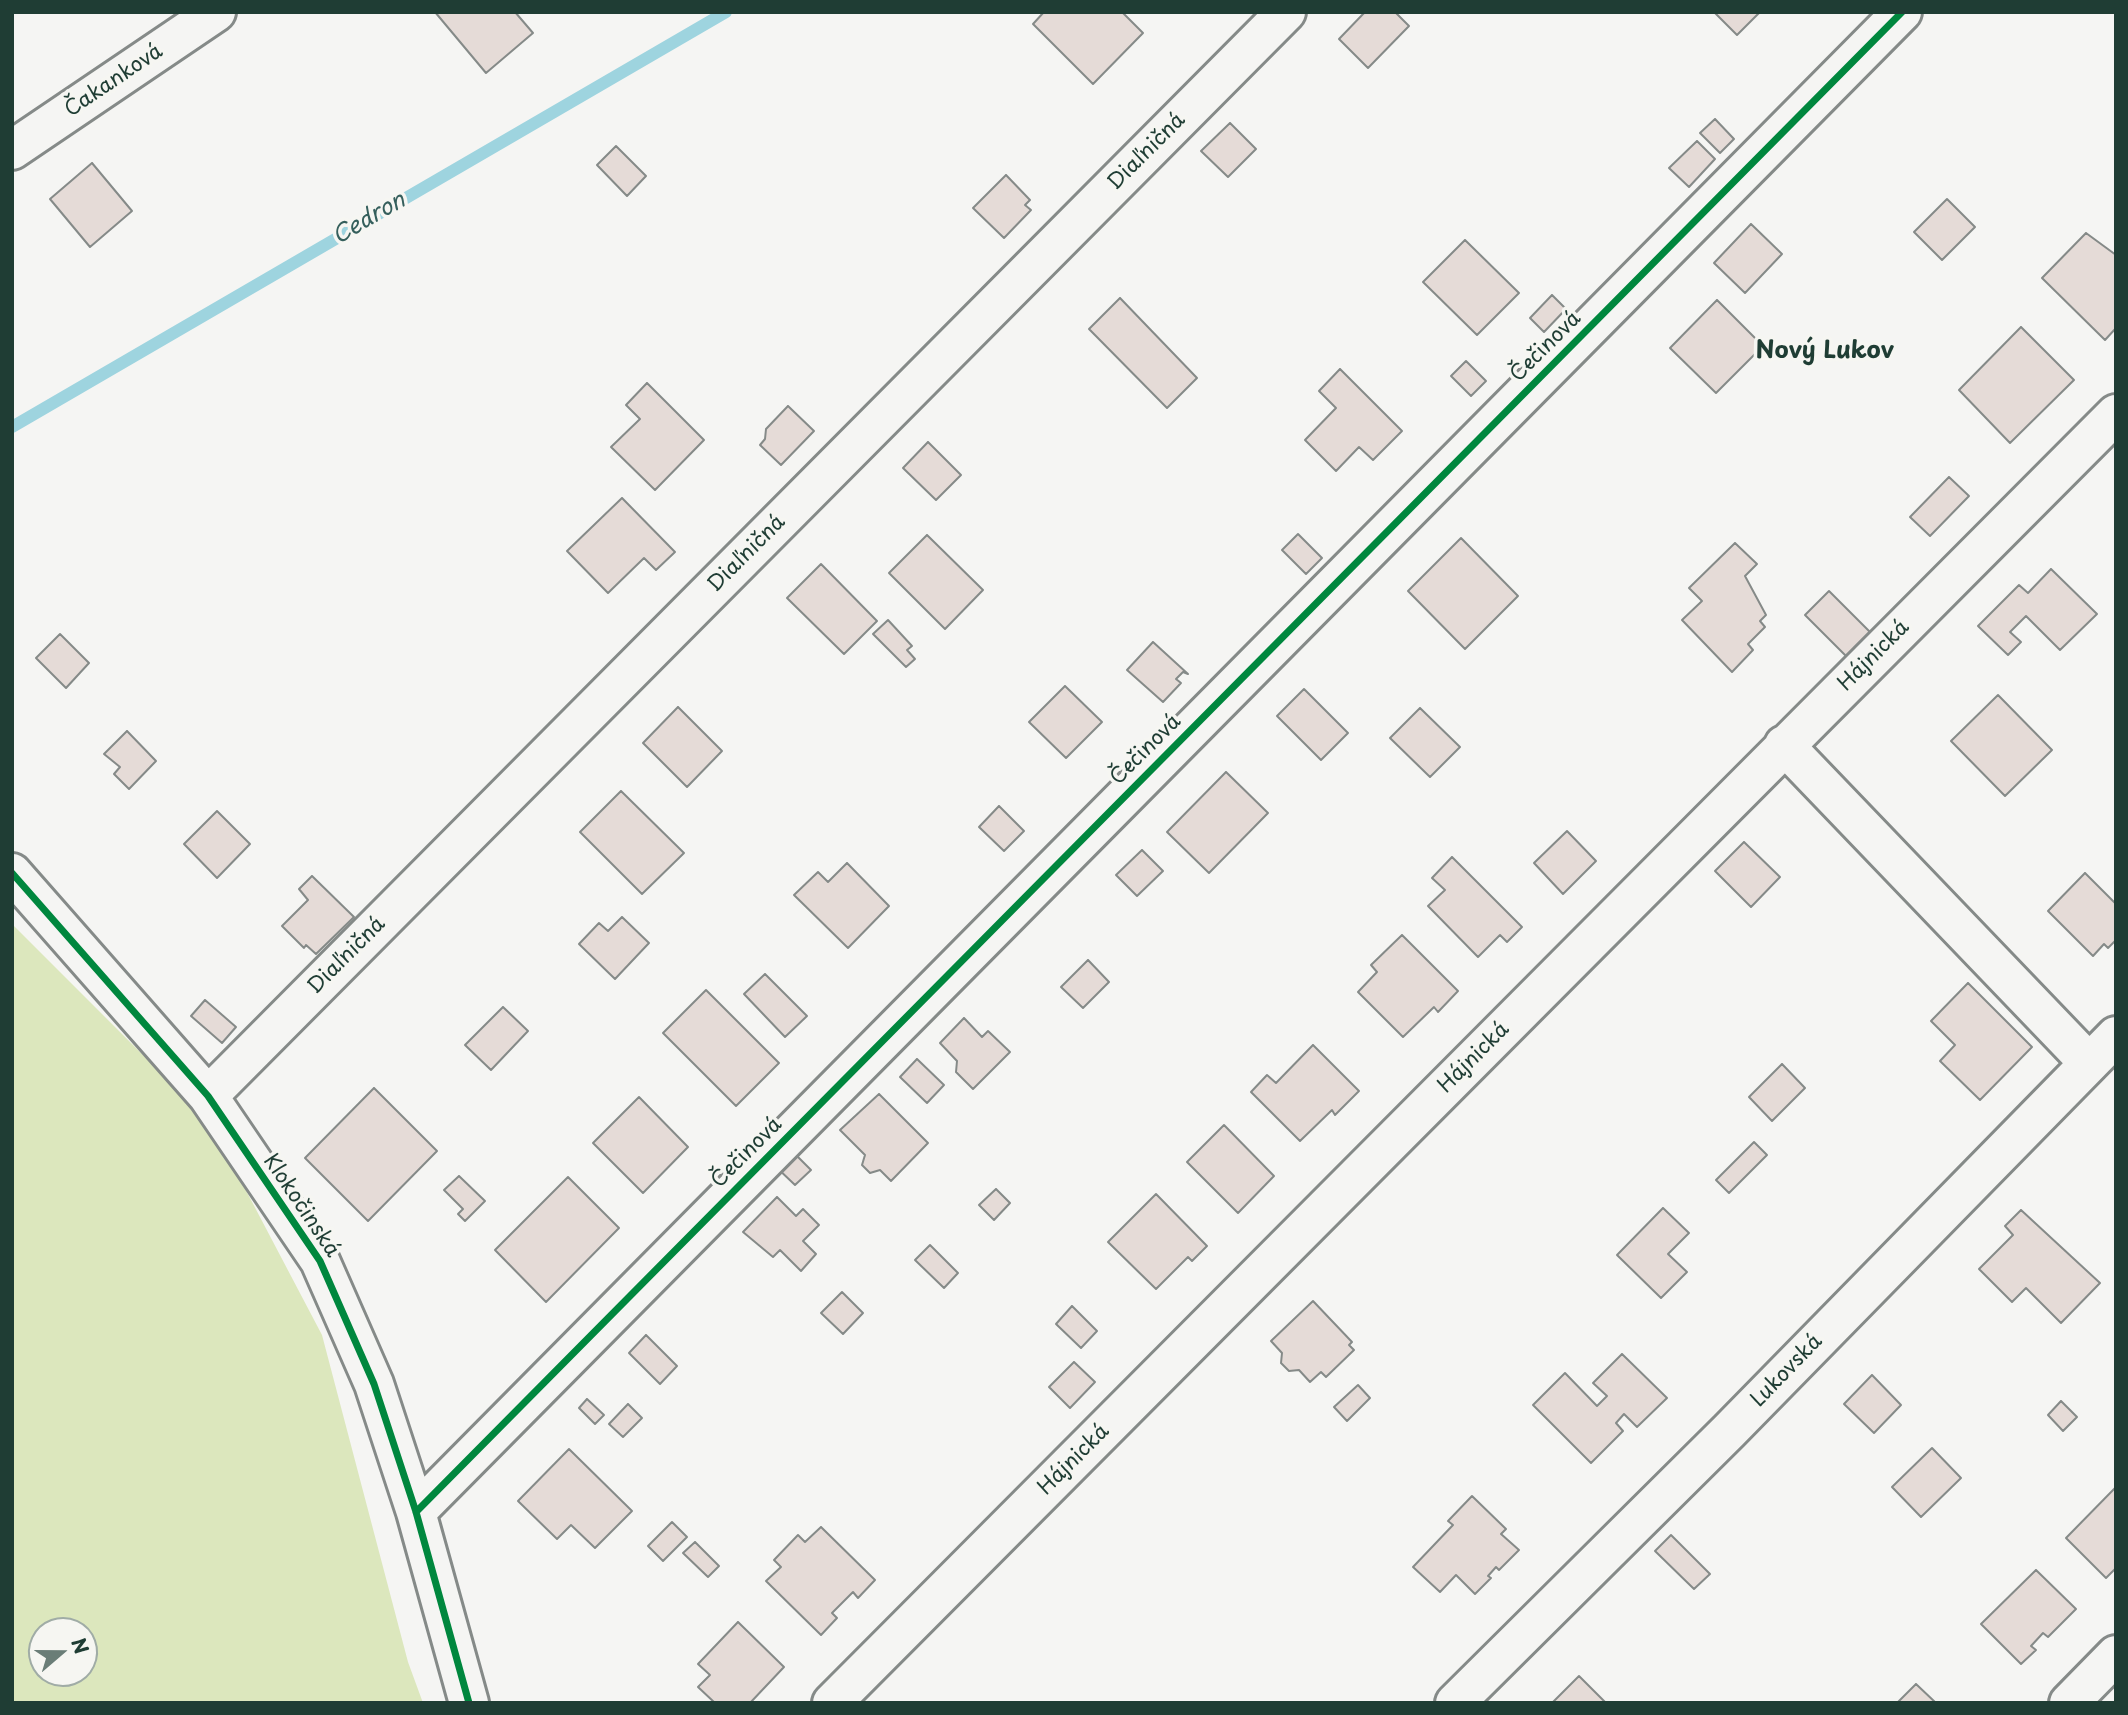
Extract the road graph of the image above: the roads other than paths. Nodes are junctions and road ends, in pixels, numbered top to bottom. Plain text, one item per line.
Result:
1 (216, 12) edge
2 (1286, 12) edge
3 (1902, 12) edge
4 (12, 150) edge
5 (2116, 414) edge
6 (1784, 746) junction
7 (12, 873) edge
8 (2116, 1036) edge
9 (2089, 1063) junction
10 (208, 1096) junction
11 (416, 1512) junction
12 (2116, 1655) edge
13 (469, 1703) edge
14 (832, 1703) edge
15 (1455, 1703) edge
16 (2069, 1703) edge

1 - 4 street, Čakanková
2 - 10 street, Diaľničná
3 - 11 street, Čečinová
5 - 6 street, Hájnická
6 - 9 street
6 - 14 street, Hájnická
7 - 10 street, Klokočinská
8 - 9 street, Lukovská
9 - 15 street, Lukovská
10 - 11 street, Klokočinská
11 - 13 street, Klokočinská
12 - 16 street

